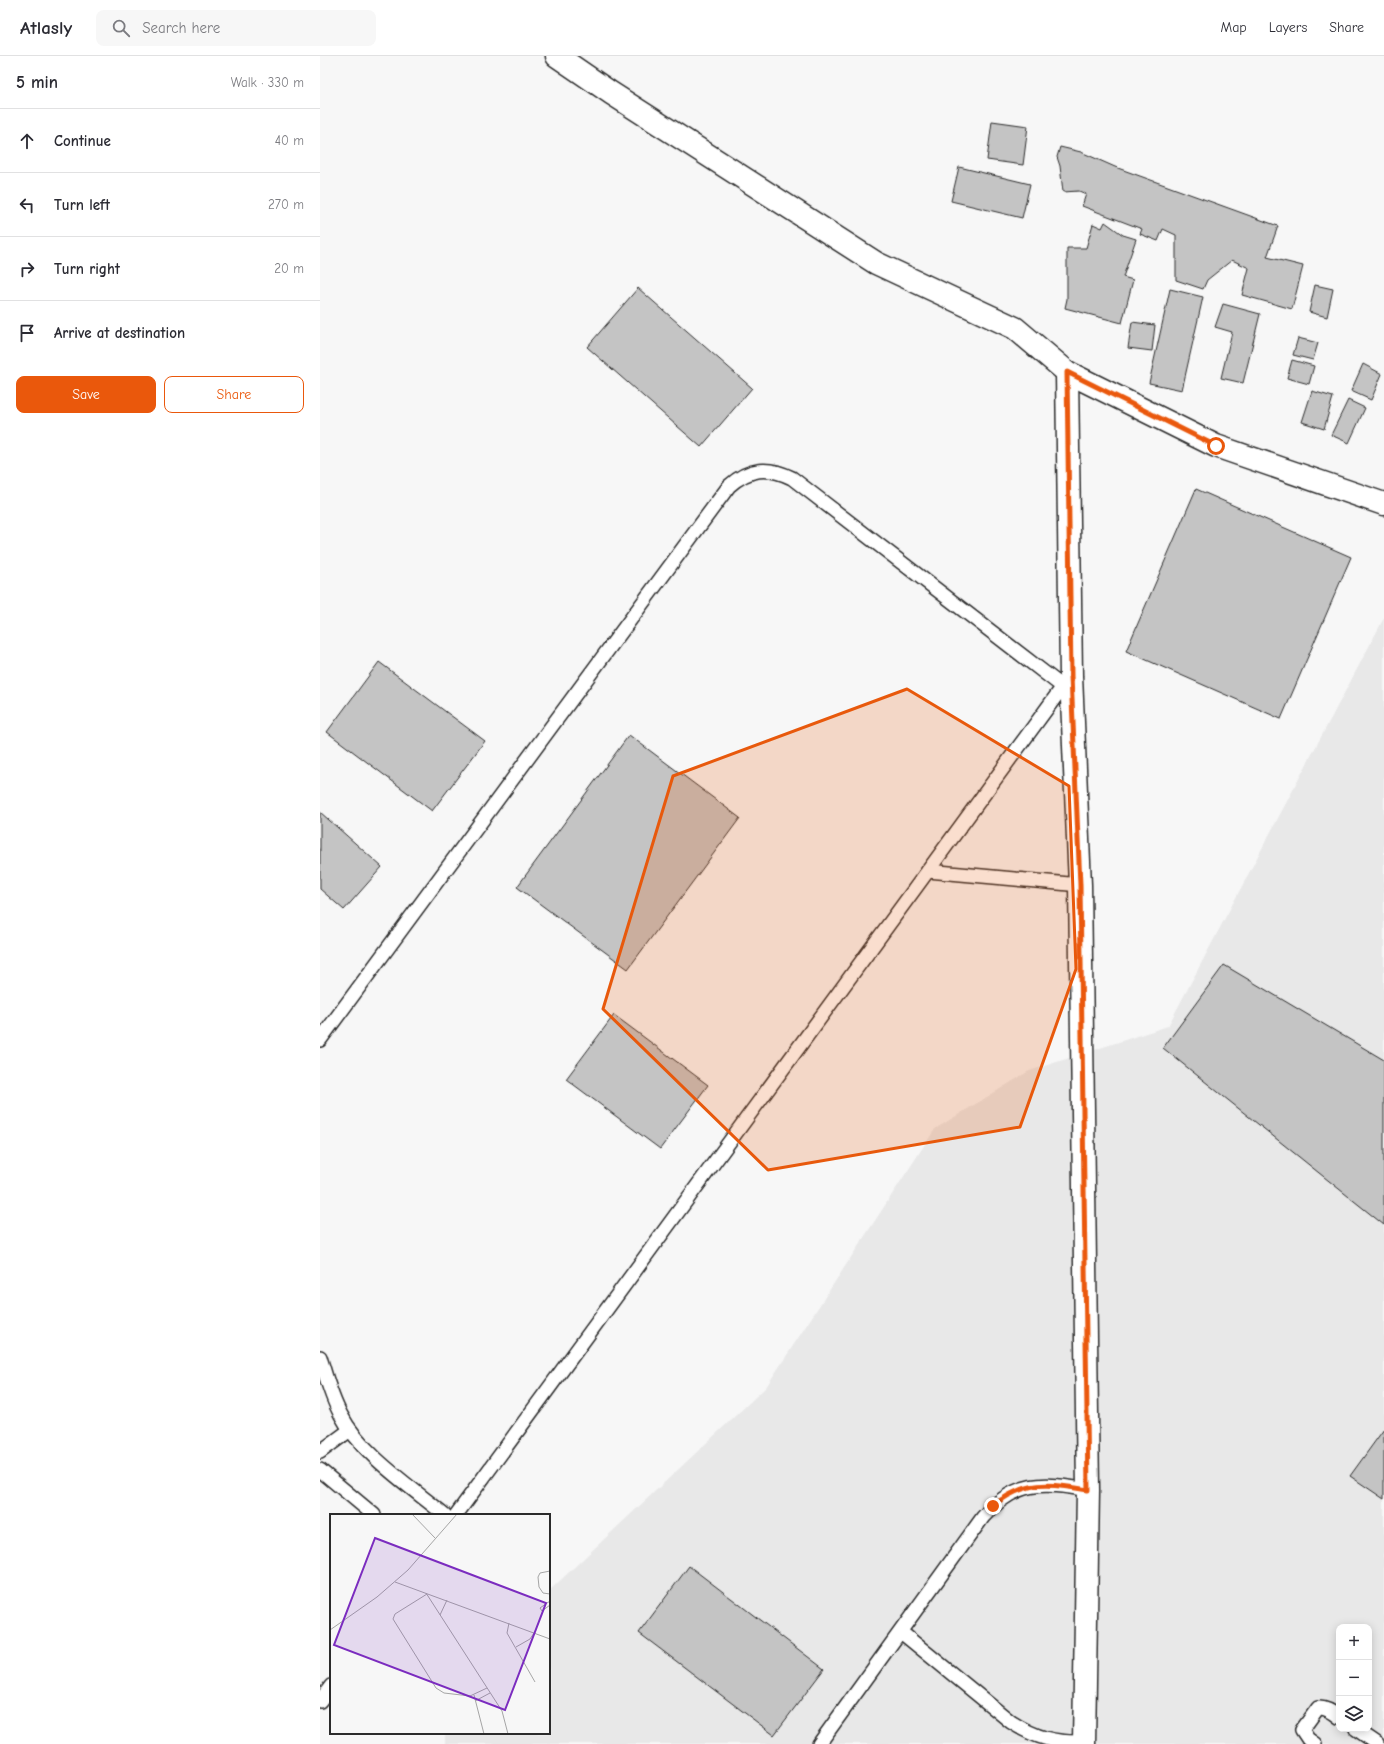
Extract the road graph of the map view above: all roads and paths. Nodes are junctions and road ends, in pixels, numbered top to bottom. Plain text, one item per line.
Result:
1 (557, 56) edge
2 (1067, 372) junction
3 (1384, 504) edge
4 (1067, 682) junction
5 (928, 871) junction
6 (1080, 885) junction
7 (320, 1040) edge
8 (320, 1357) edge
9 (350, 1430) junction
10 (320, 1452) edge
11 (320, 1470) edge
12 (1088, 1490) junction
13 (373, 1514) edge
14 (444, 1514) edge
15 (457, 1514) edge
16 (901, 1632) junction
17 (330, 1687) edge
18 (320, 1701) edge
19 (1336, 1715) edge
20 (1360, 1732) edge
21 (1084, 1743) edge
22 (819, 1744) edge
23 (1315, 1744) edge
24 (1378, 1744) edge

1 - 2 street
2 - 3 street
2 - 4 street
4 - 5 lane
4 - 6 street
4 - 7 lane
5 - 6 lane
5 - 15 lane
6 - 12 street
8 - 9 lane
9 - 10 lane
9 - 14 lane
11 - 13 lane
12 - 16 lane
12 - 21 street
16 - 21 lane
16 - 22 lane
17 - 18 lane
19 - 23 lane
20 - 24 lane

